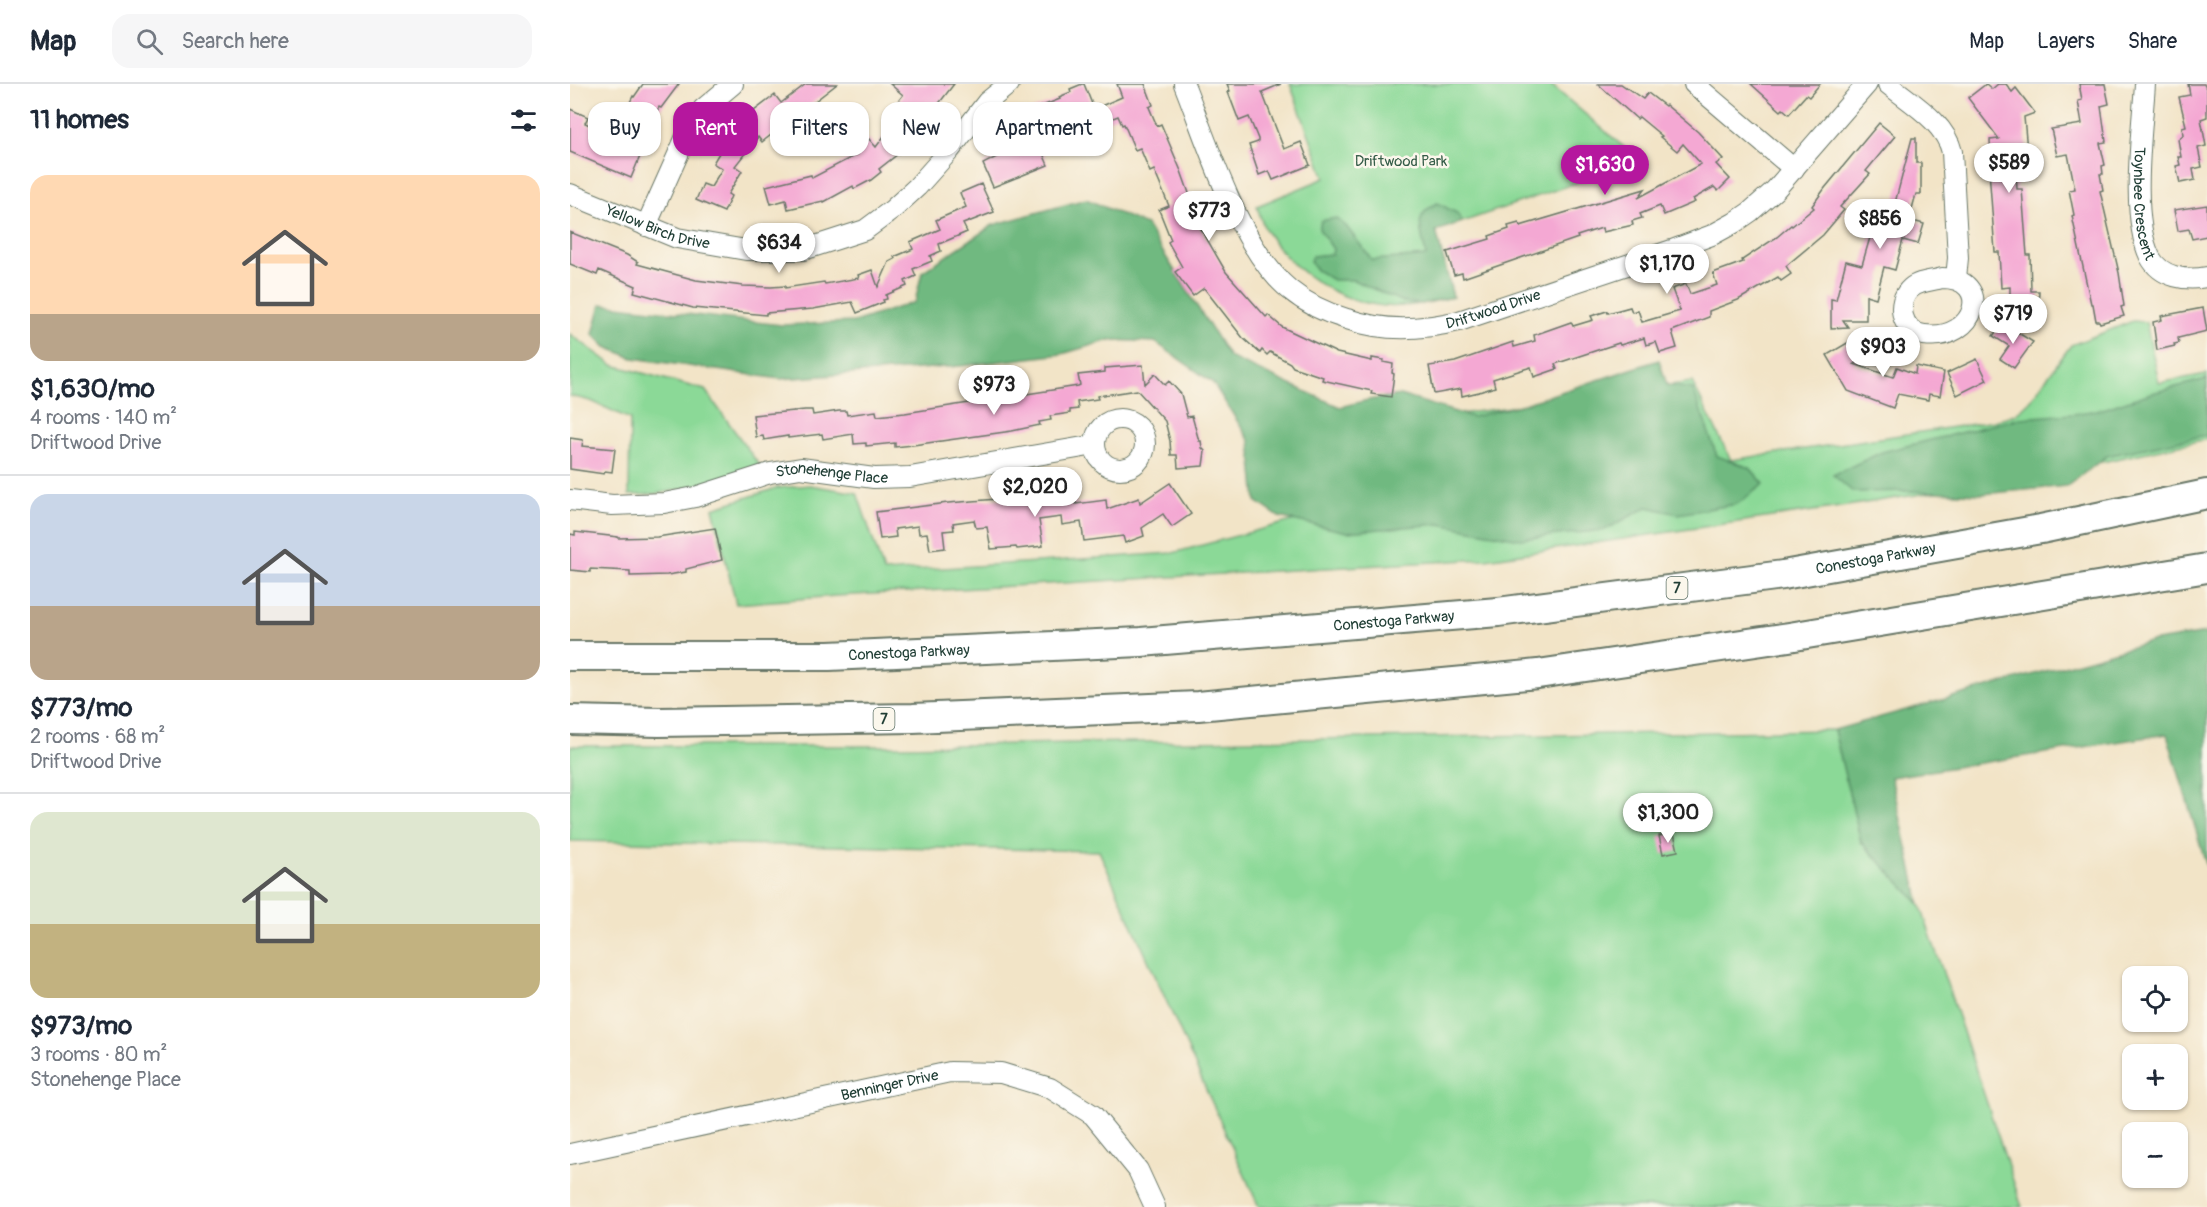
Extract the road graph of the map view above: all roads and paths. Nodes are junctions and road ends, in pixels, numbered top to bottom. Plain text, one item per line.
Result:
1 (733, 84) edge
2 (1009, 84) edge
3 (1184, 84) edge
4 (1694, 84) edge
5 (1867, 84) edge
6 (1888, 84) edge
7 (2145, 84) edge
8 (1794, 170) junction
9 (570, 194) edge
10 (646, 226) junction
11 (2207, 277) edge
12 (1956, 278) dead end
13 (1095, 446) dead end
14 (2207, 494) edge
15 (570, 500) edge
16 (2207, 568) edge
17 (570, 656) edge
18 (570, 720) edge
19 (570, 1154) edge
20 (1155, 1207) edge

1 - 10 street
2 - 10 street, Yellow Birch Drive
3 - 8 street, Driftwood Drive
4 - 8 street
5 - 8 street, Driftwood Drive
6 - 12 street
7 - 11 street, Toynbee Crescent
9 - 10 street, Yellow Birch Drive
13 - 15 street, Stonehenge Place
14 - 17 highway, Conestoga Parkway / 7
16 - 18 highway, 7
19 - 20 street, Benninger Drive

